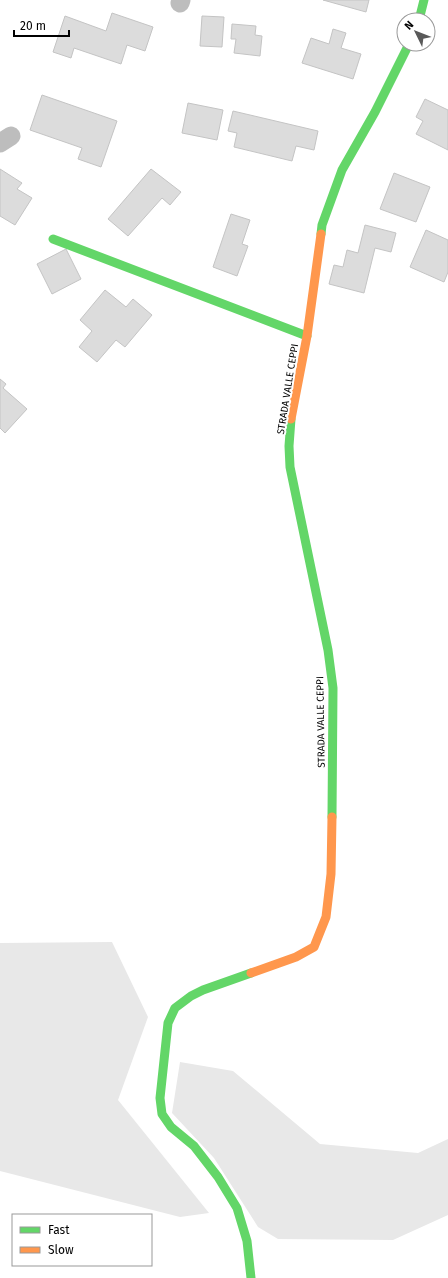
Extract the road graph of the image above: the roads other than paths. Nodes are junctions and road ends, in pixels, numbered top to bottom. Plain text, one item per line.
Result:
1 (424, 0) edge
2 (421, 12) edge
3 (405, 52) edge
4 (53, 239) dead end
5 (307, 336) junction
6 (252, 1278) edge

1 - 2 street
3 - 5 street, STRADA VALLE CEPPI
4 - 5 street
5 - 6 street, STRADA VALLE CEPPI

